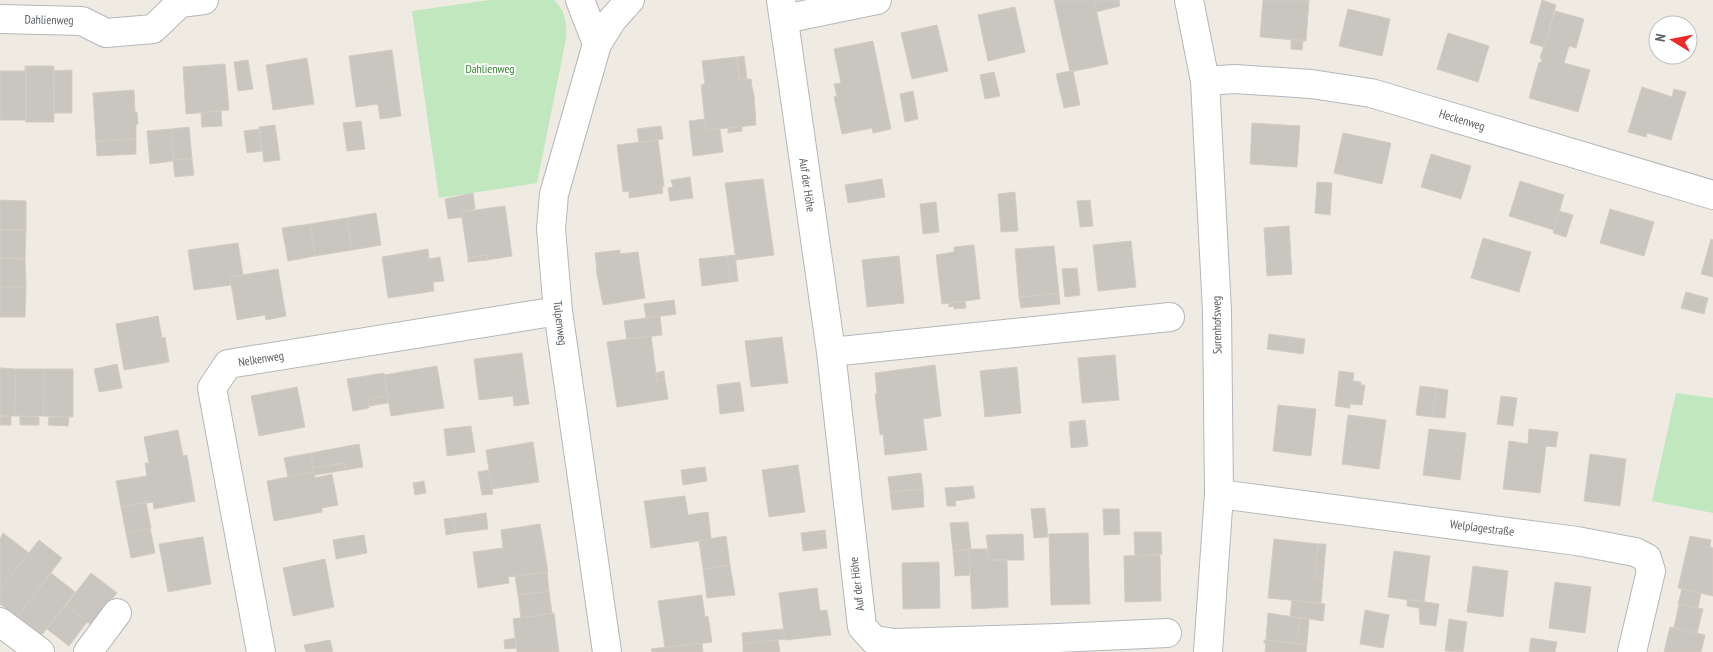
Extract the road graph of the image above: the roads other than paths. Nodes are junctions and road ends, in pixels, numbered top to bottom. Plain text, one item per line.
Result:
1 (204, 0) edge
2 (580, 0) edge
3 (630, 0) edge
4 (877, 0) edge
5 (1189, 0) edge
6 (783, 10) edge
7 (0, 19) edge
8 (597, 44) junction
9 (1205, 81) junction
10 (1713, 195) edge
11 (558, 311) junction
12 (1170, 317) dead end
13 (831, 352) junction
14 (1219, 494) junction
15 (117, 613) dead end
16 (0, 622) edge
17 (1167, 633) dead end
18 (40, 652) edge
19 (88, 652) edge
20 (261, 652) edge
21 (607, 652) edge
22 (1208, 652) edge
23 (1632, 652) edge

1 - 7 street, Dahlienweg
2 - 8 street
3 - 8 street
4 - 6 street, Auf der Höhe
5 - 9 street, Surenhofsweg
6 - 13 street, Auf der Höhe
8 - 11 street, Tulpenweg
9 - 10 street, Heckenweg
9 - 14 street, Surenhofsweg
11 - 20 street, Nelkenweg
11 - 21 street, Tulpenweg
12 - 13 street
13 - 17 street, Auf der Höhe
14 - 22 street, Surenhofsweg
14 - 23 street, Welplagestraße
15 - 19 street
16 - 18 street

